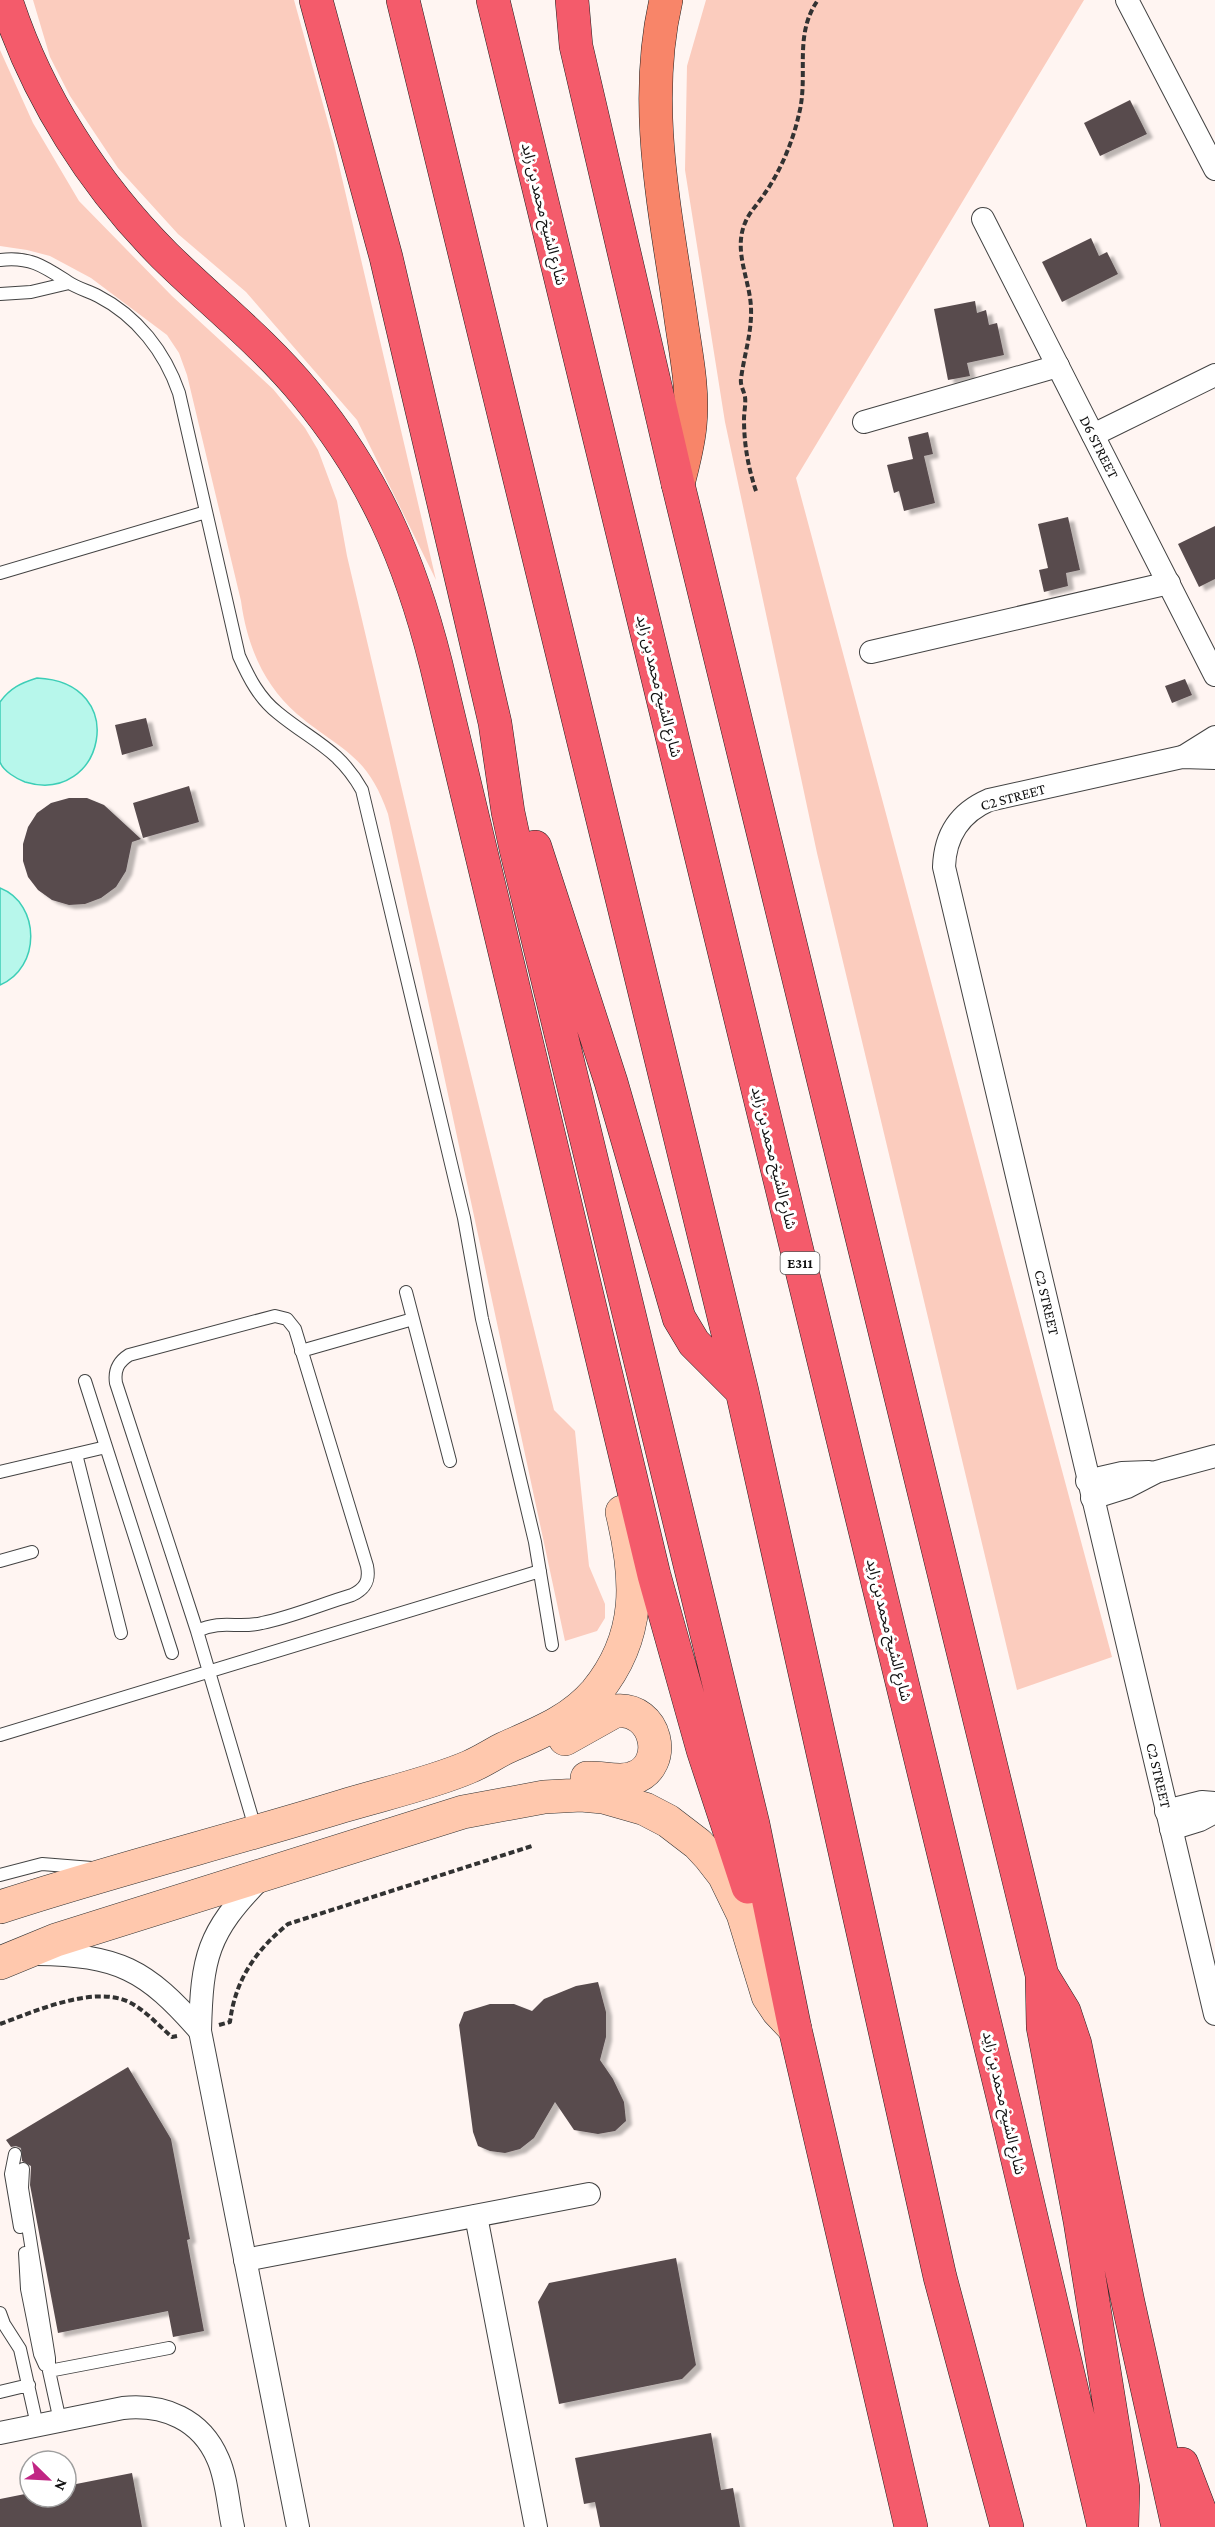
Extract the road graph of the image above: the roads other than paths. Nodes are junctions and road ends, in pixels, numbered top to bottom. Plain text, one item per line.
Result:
1 (316, 0) edge
2 (403, 0) edge
3 (493, 0) edge
4 (560, 0) edge
5 (572, 0) edge
6 (666, 0) edge
7 (1127, 0) edge
8 (11, 15) edge
9 (576, 46) junction
10 (1215, 169) edge
11 (983, 219) dead end
12 (0, 260) edge
13 (69, 283) junction
14 (0, 294) edge
15 (1058, 366) junction
16 (1215, 375) edge
17 (864, 422) dead end
18 (1093, 435) junction
19 (678, 484) junction
20 (206, 512) junction
21 (0, 573) edge
22 (1168, 583) junction
23 (871, 652) dead end
24 (1215, 675) edge
25 (495, 723) junction
26 (1215, 737) edge
27 (1182, 758) junction
28 (1215, 758) edge
29 (406, 1292) dead end
30 (413, 1319) junction
31 (301, 1351) junction
32 (84, 1381) dead end
33 (742, 1390) junction
34 (619, 1428) junction
35 (106, 1447) junction
36 (76, 1454) junction
37 (1215, 1456) edge
38 (450, 1461) dead end
39 (0, 1472) edge
40 (1089, 1489) junction
41 (32, 1552) dead end
42 (0, 1561) edge
43 (540, 1571) junction
44 (197, 1631) junction
45 (121, 1633) dead end
46 (552, 1645) dead end
47 (172, 1653) dead end
48 (210, 1671) junction
49 (0, 1735) edge
50 (469, 1767) junction
51 (1215, 1803) edge
52 (476, 1809) junction
53 (1215, 1812) edge
54 (1168, 1820) junction
55 (256, 1832) junction
56 (114, 1872) junction
57 (265, 1874) junction
58 (0, 1875) edge
59 (0, 1907) edge
60 (10, 1958) edge
61 (1042, 1975) junction
62 (785, 1978) junction
63 (1215, 2014) edge
64 (795, 2029) junction
65 (200, 2031) junction
66 (15, 2154) dead end
67 (24, 2169) dead end
68 (589, 2194) dead end
69 (476, 2216) junction
70 (245, 2260) junction
71 (1128, 2301) junction
72 (0, 2313) edge
73 (169, 2348) dead end
74 (49, 2371) junction
75 (29, 2385) junction
76 (0, 2392) edge
77 (60, 2421) junction
78 (37, 2425) junction
79 (0, 2433) edge
80 (233, 2527) edge
81 (298, 2527) edge
82 (536, 2527) edge
83 (911, 2527) edge
84 (1007, 2527) edge
85 (1104, 2527) edge
86 (1122, 2527) edge
87 (1178, 2527) edge
88 (1206, 2527) edge

1 - 25 highway
2 - 33 highway
3 - 85 highway, شارع الشيخ محمد بن زايد / E311
4 - 9 highway
5 - 9 highway
6 - 19 main road
7 - 10 street
8 - 34 highway
9 - 19 highway
11 - 15 street, D6 STREET
12 - 13 lane
13 - 14 lane
13 - 20 lane
15 - 17 street
15 - 18 street, D6 STREET
16 - 18 street
18 - 22 street, D6 STREET
19 - 61 highway
20 - 21 lane
20 - 43 lane
22 - 23 street
22 - 24 street, D6 STREET
25 - 33 highway
25 - 62 highway
26 - 27 street, C2 STREET
27 - 28 street, C2 STREET
27 - 40 street, C2 STREET
29 - 30 lane
30 - 31 lane
30 - 38 lane
31 - 44 lane
31 - 44 lane
32 - 35 lane
33 - 84 highway
34 - 50 street
34 - 62 highway
35 - 36 lane
35 - 47 lane
36 - 39 lane
36 - 45 lane
37 - 40 street
40 - 54 street, C2 STREET
41 - 42 lane
43 - 46 lane
43 - 48 lane
44 - 48 lane
48 - 49 lane
48 - 55 lane
50 - 52 street
50 - 55 street
51 - 54 street
52 - 57 street
52 - 64 street
53 - 54 street
54 - 63 street, C2 STREET
55 - 56 street
56 - 58 lane
56 - 59 street
57 - 60 street
57 - 65 street
60 - 65 street
61 - 71 highway
61 - 86 highway
62 - 64 highway
64 - 83 highway
65 - 70 street
66 - 74 lane
67 - 74 lane
68 - 69 street
69 - 70 street
69 - 82 street
70 - 81 street
71 - 87 highway
71 - 88 highway
72 - 75 lane
73 - 74 lane
74 - 77 lane
75 - 76 lane
75 - 78 lane
77 - 78 street
77 - 80 street
78 - 79 street

